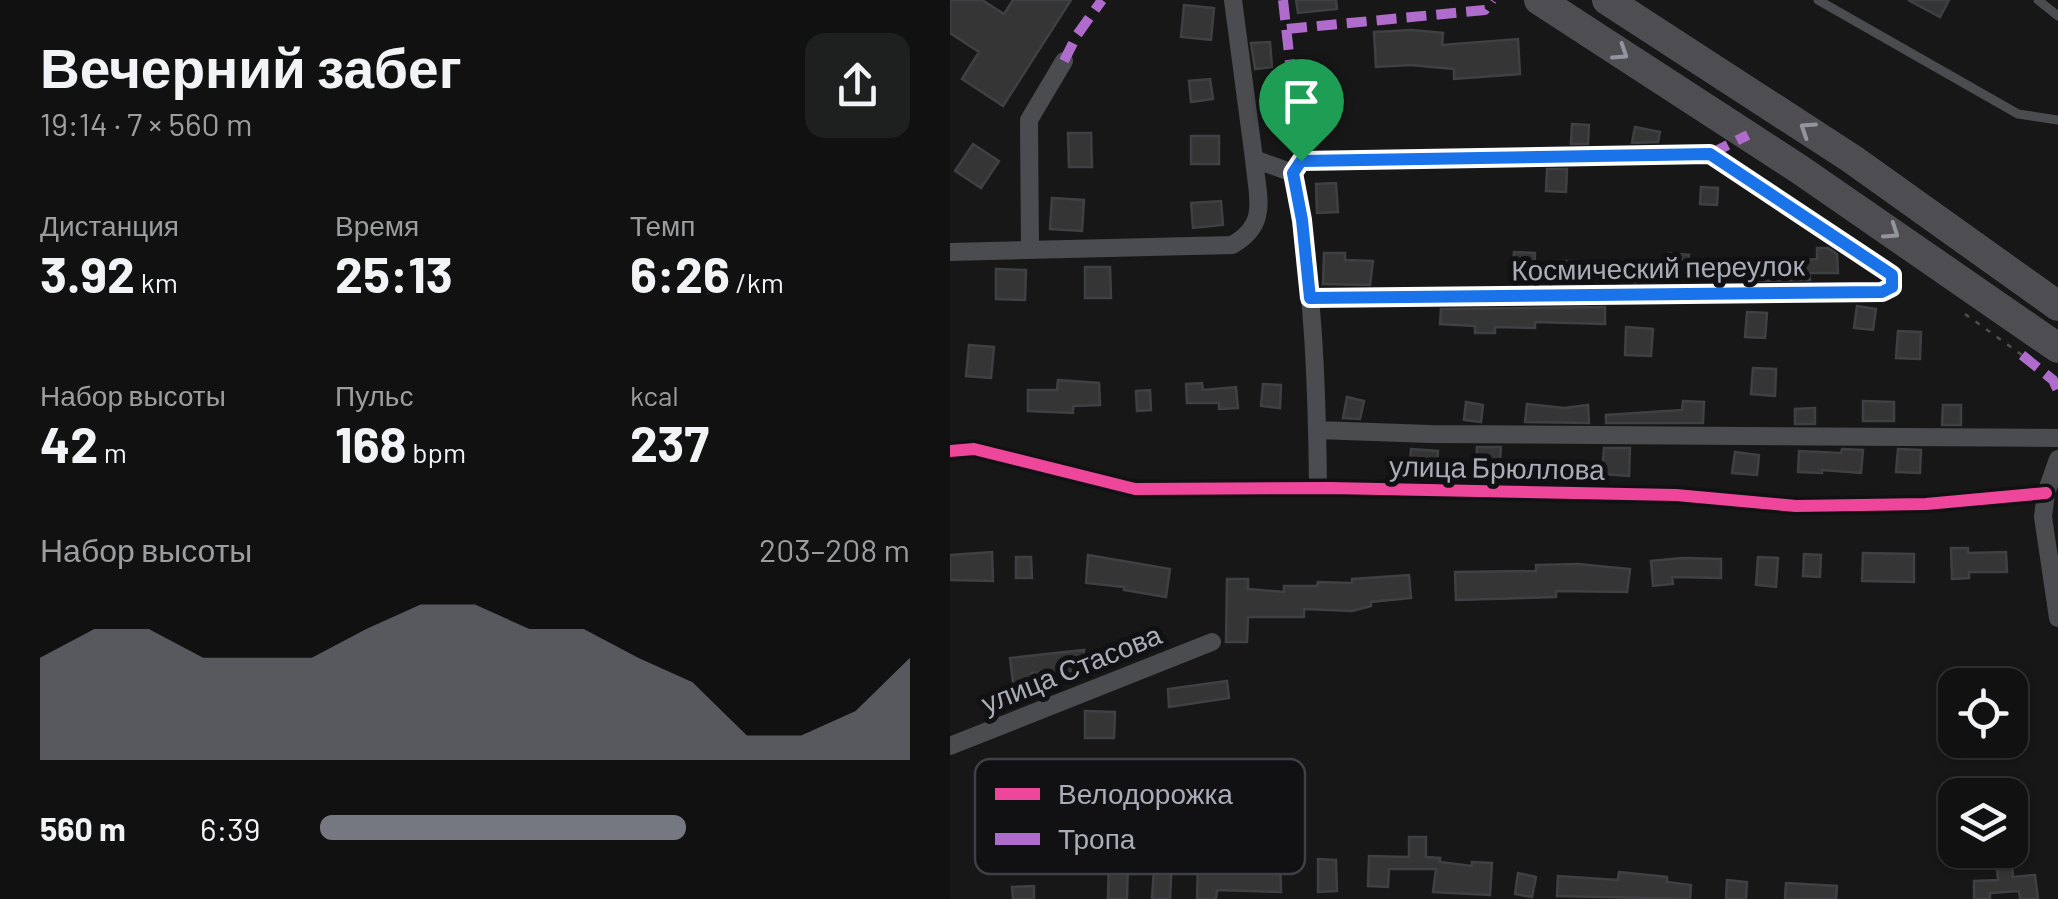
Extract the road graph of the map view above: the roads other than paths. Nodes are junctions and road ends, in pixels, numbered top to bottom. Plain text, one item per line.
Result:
1 (1234, 0) edge
2 (1540, 0) edge
3 (1606, 0) edge
4 (1818, 0) edge
5 (2038, 0) edge
6 (2058, 16) edge
7 (1064, 61) dead end
8 (2058, 120) edge
9 (1254, 160) junction
10 (1293, 173) junction
11 (1030, 250) junction
12 (950, 252) edge
13 (1310, 298) junction
14 (2058, 306) edge
15 (2058, 348) edge
16 (1317, 430) junction
17 (2058, 438) edge
18 (950, 451) edge
19 (2058, 459) edge
20 (1318, 488) junction
21 (2046, 493) junction
22 (2058, 618) edge
23 (1212, 642) dead end
24 (950, 746) edge

1 - 9 street
2 -> 15 highway
14 -> 3 highway
4 - 8 lane
5 - 6 lane
7 - 11 street
9 - 10 street
9 - 11 street
10 - 13 street
10 - 13 street, Космический переулок
11 - 12 street
13 - 16 street
16 - 17 street
16 - 20 street
18 - 20 street, улица Брюллова
19 - 21 street
20 - 21 street, улица Брюллова
21 - 22 street
23 - 24 street, улица Стасова

